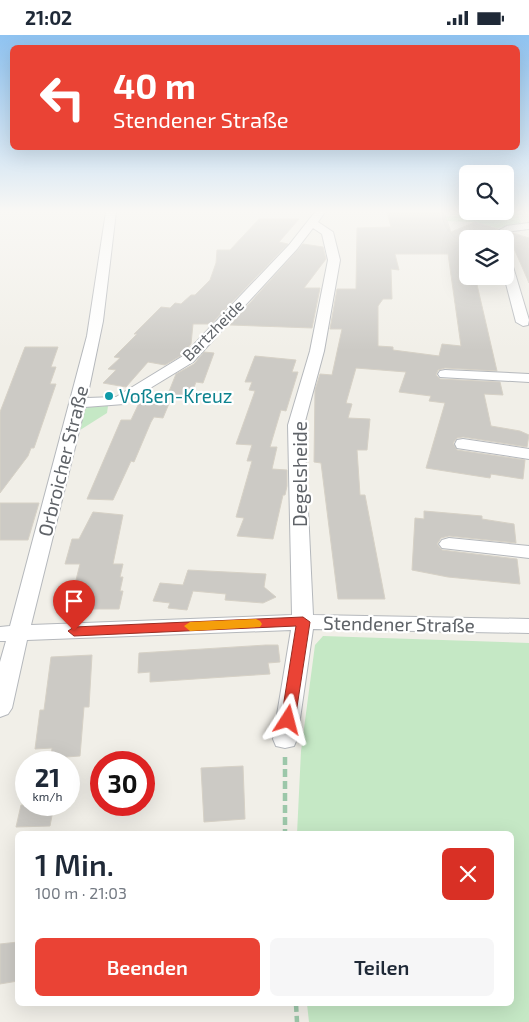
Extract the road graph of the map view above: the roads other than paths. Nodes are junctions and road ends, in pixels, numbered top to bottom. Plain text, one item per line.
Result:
1 (105, 258) edge
2 (283, 258) edge
3 (334, 258) edge
4 (514, 285) edge
5 (524, 314) edge
6 (444, 374) dead end
7 (529, 378) edge
8 (78, 403) junction
9 (463, 444) dead end
10 (529, 455) edge
11 (449, 543) dead end
12 (529, 552) edge
13 (303, 622) junction
14 (529, 626) edge
15 (9, 634) edge
16 (0, 708) edge
17 (285, 739) road end

1 - 8 street, Orbroicher Straße
2 - 8 street, Bartzheide
3 - 13 street, Degelsheide
4 - 5 street
6 - 7 street
8 - 15 street, Orbroicher Straße
9 - 10 street
11 - 12 street
13 - 14 street, Stendener Straße
13 - 15 street, Stendener Straße
13 - 17 street, Degelsheide
15 - 16 street, Orbroicher Straße

